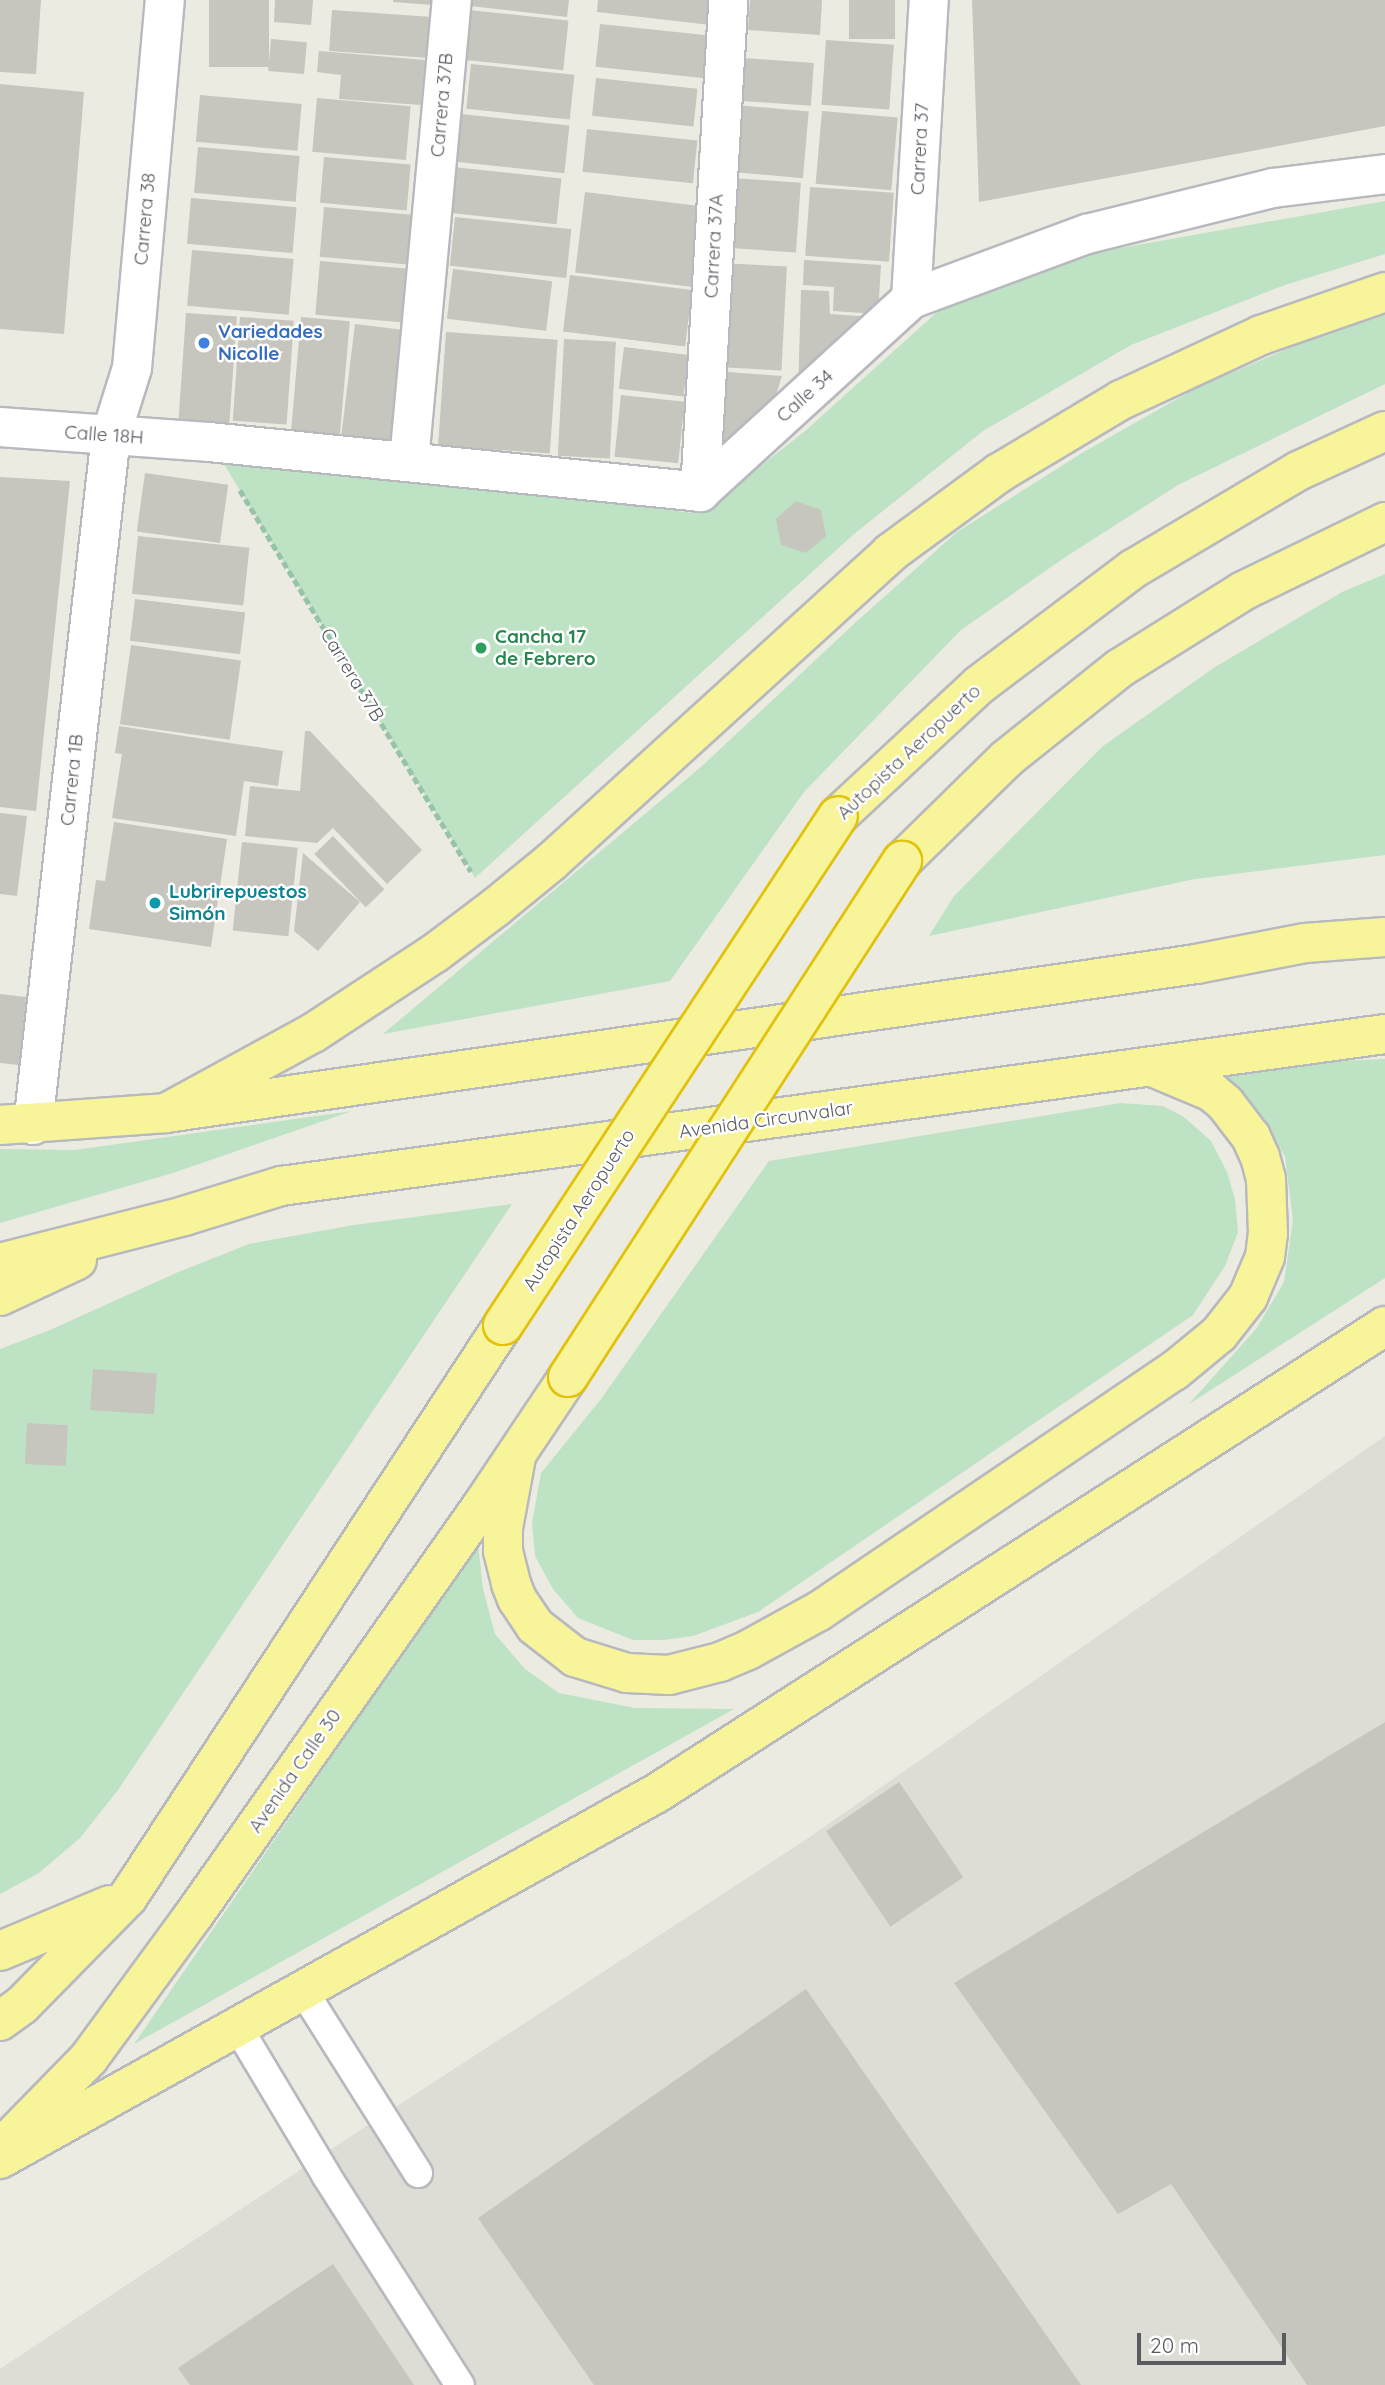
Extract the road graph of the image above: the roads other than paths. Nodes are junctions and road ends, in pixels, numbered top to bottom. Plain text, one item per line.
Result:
1 (165, 0) edge
2 (452, 0) edge
3 (729, 0) edge
4 (929, 0) edge
5 (1385, 174) edge
6 (1385, 292) edge
7 (911, 299) junction
8 (0, 427) edge
9 (1385, 431) edge
10 (111, 435) junction
11 (409, 461) junction
12 (700, 492) junction
13 (1385, 522) edge
14 (1385, 926) edge
15 (1385, 937) edge
16 (1305, 943) junction
17 (1385, 1034) edge
18 (1153, 1067) junction
19 (166, 1113) junction
20 (17, 1125) edge
21 (152, 1225) junction
22 (0, 1263) edge
23 (0, 1296) edge
24 (1385, 1326) edge
25 (516, 1457) junction
26 (128, 1897) junction
27 (0, 1951) edge
28 (304, 1992) junction
29 (0, 2021) edge
30 (237, 2026) junction
31 (0, 2149) edge
32 (0, 2159) edge
33 (418, 2173) dead end
34 (460, 2385) edge

1 - 10 street, Carrera 38
2 - 11 street, Carrera 37B
3 - 12 street, Carrera 37A
4 - 7 street, Carrera 37
5 - 7 street, Calle 34
6 - 19 highway
7 - 12 street, Calle 34
8 - 10 street, Calle 18H
9 - 26 highway, Autopista Aeropuerto, bridge
10 - 11 street, Calle 18H
10 - 20 street, Carrera 1B
11 - 12 street
13 - 25 highway, Avenida Calle 30, bridge
14 - 16 highway
15 - 16 highway
16 - 19 highway
17 - 18 highway, Avenida Circunvalar
18 - 21 highway, Avenida Circunvalar
18 - 25 highway
19 - 20 highway
21 - 22 highway
21 - 23 highway
24 - 28 highway
25 - 31 highway, Avenida Calle 30
26 - 27 highway
26 - 29 highway
28 - 30 highway
28 - 33 lane
30 - 32 highway
30 - 34 lane

